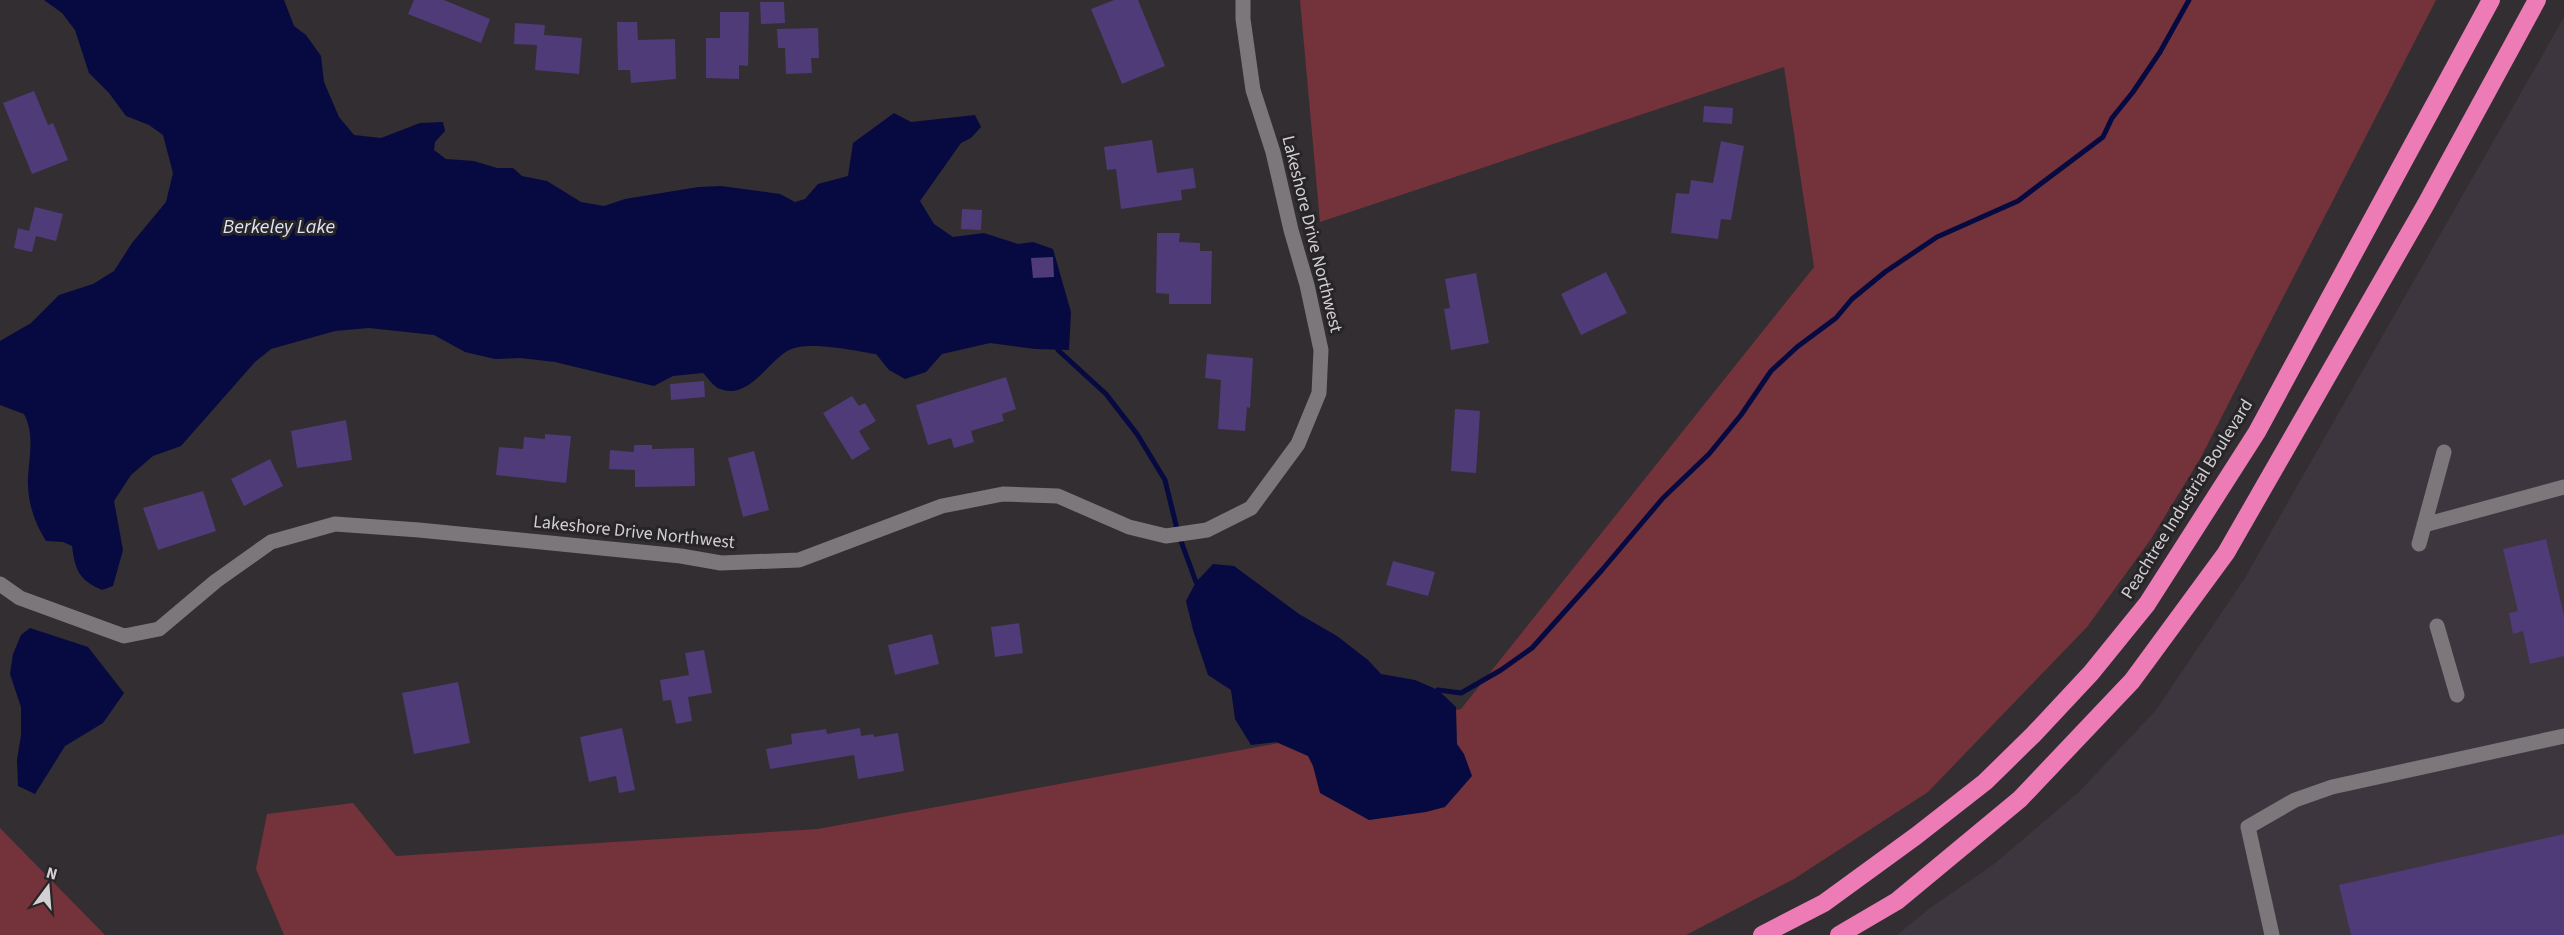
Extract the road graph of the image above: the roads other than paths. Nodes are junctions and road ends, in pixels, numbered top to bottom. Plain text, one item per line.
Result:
1 (1243, 0) edge
2 (2491, 0) edge
3 (2537, 0) edge
4 (2444, 452) dead end
5 (2564, 487) edge
6 (2424, 525) junction
7 (2419, 544) dead end
8 (0, 584) edge
9 (2437, 626) dead end
10 (2457, 695) dead end
11 (2564, 736) edge
12 (1762, 935) edge
13 (1839, 935) edge
14 (2272, 935) edge

1 - 8 street, Lakeshore Drive Northwest
2 - 12 highway, Peachtree Industrial Boulevard
3 - 13 highway
4 - 6 street
5 - 6 street
6 - 7 street
9 - 10 street
11 - 14 street

